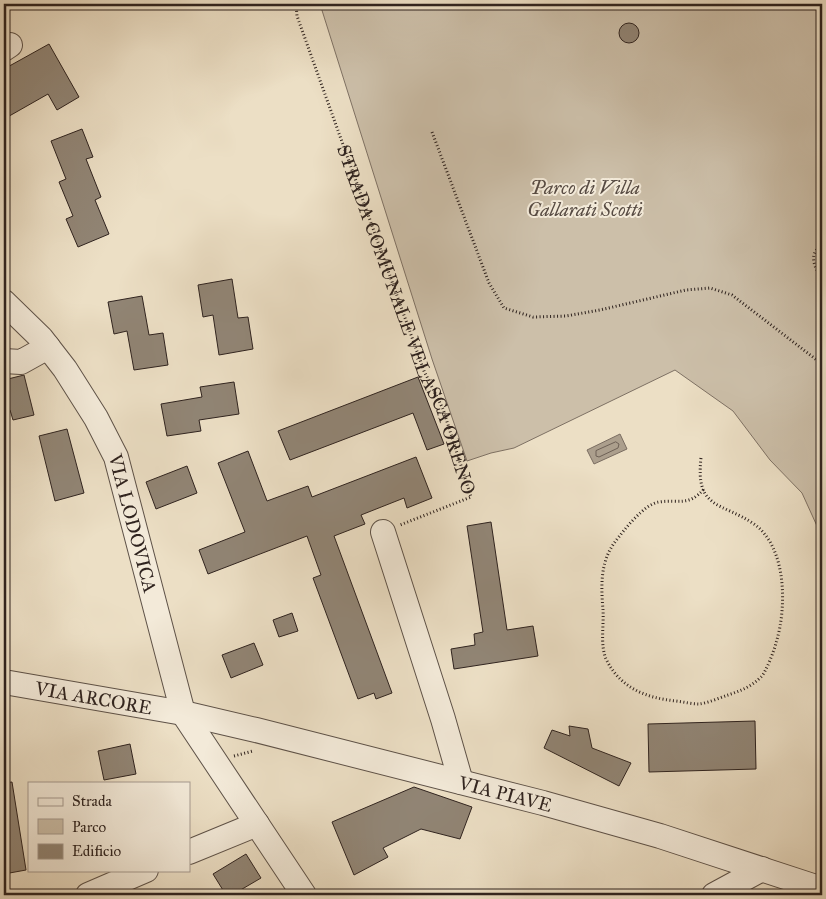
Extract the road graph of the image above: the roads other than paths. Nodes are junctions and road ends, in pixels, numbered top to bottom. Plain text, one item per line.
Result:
1 (4, 302) edge
2 (48, 347) junction
3 (4, 360) edge
4 (383, 532) road end
5 (4, 682) edge
6 (183, 714) junction
7 (461, 782) junction
8 (257, 824) junction
9 (190, 852) edge
10 (762, 869) junction
11 (142, 872) edge
12 (822, 889) edge
13 (91, 895) edge
14 (304, 895) edge
15 (714, 895) edge

1 - 2 street, VIA LODOVICA
2 - 3 street
2 - 6 street, VIA LODOVICA
4 - 7 street
5 - 6 street, VIA ARCORE
6 - 7 street, VIA PIAVE
6 - 8 street, VIA LODOVICA
7 - 10 street, VIA PIAVE
8 - 9 street
8 - 14 street, VIA LODOVICA
10 - 12 street, VIA PIAVE
10 - 15 street
11 - 13 street

